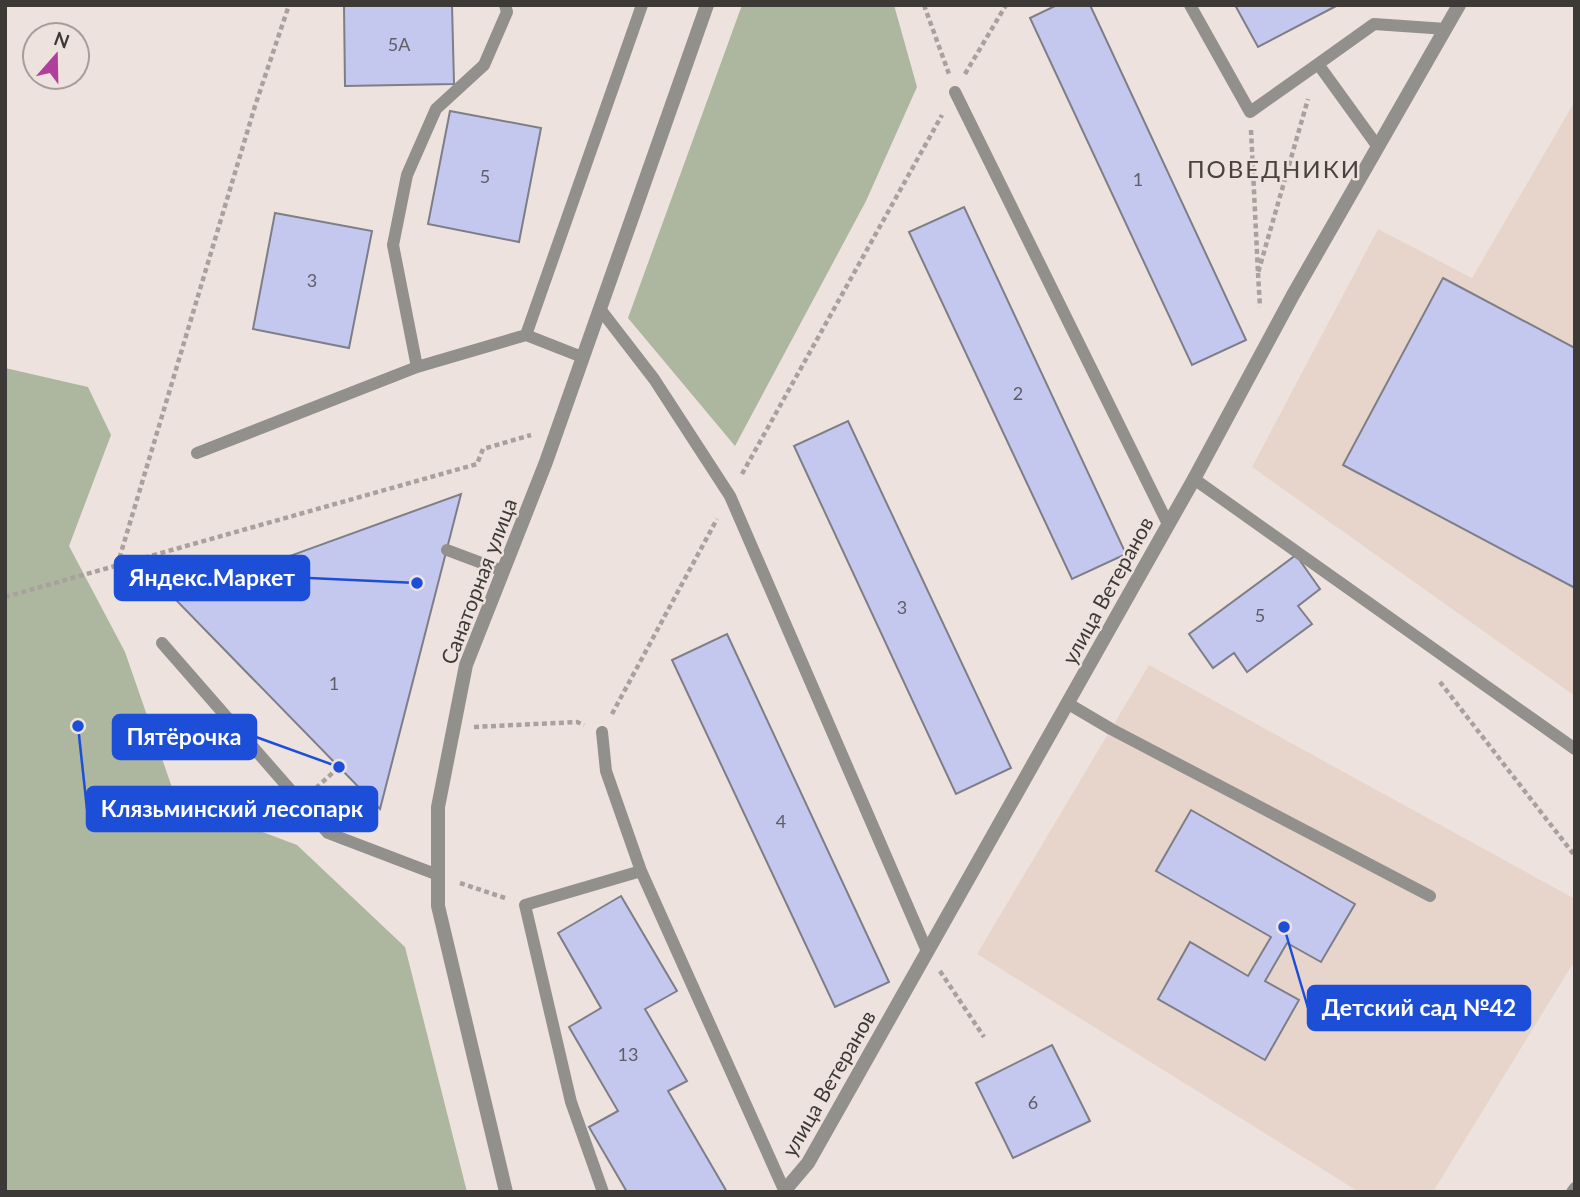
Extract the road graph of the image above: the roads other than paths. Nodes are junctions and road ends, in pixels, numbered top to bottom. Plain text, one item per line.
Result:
1 (505, 5) edge
2 (642, 5) edge
3 (707, 5) edge
4 (1190, 5) edge
5 (1459, 5) edge
6 (1446, 29) junction
7 (1318, 64) junction
8 (955, 92) road end
9 (1378, 147) junction
10 (600, 309) junction
11 (526, 335) junction
12 (582, 357) junction
13 (416, 367) junction
14 (197, 453) dead end
15 (1194, 479) junction
16 (1168, 524) junction
17 (447, 550) dead end
18 (503, 571) junction
19 (162, 643) dead end
20 (1067, 703) junction
21 (602, 732) road end
22 (1575, 749) edge
23 (641, 871) junction
24 (444, 877) junction
25 (1430, 896) dead end
26 (928, 951) junction
27 (785, 1191) edge
28 (506, 1192) edge
29 (603, 1192) edge

1 - 13 lane
2 - 11 lane
3 - 10 street, Санаторная улица
4 - 7 lane
5 - 6 street, улица Ветеранов
6 - 7 lane
6 - 9 street, улица Ветеранов
7 - 9 lane
8 - 16 lane
9 - 15 street, улица Ветеранов
10 - 12 street, Санаторная улица
10 - 26 lane
11 - 12 lane
11 - 13 lane
12 - 18 street, Санаторная улица
13 - 14 lane
15 - 16 street, улица Ветеранов
15 - 22 lane
16 - 20 street, улица Ветеранов
17 - 18 lane
18 - 24 street, Санаторная улица
19 - 24 lane
20 - 25 lane
20 - 26 street, улица Ветеранов
21 - 23 lane
23 - 27 lane
23 - 29 lane
24 - 28 street, Санаторная улица
26 - 27 street, улица Ветеранов

